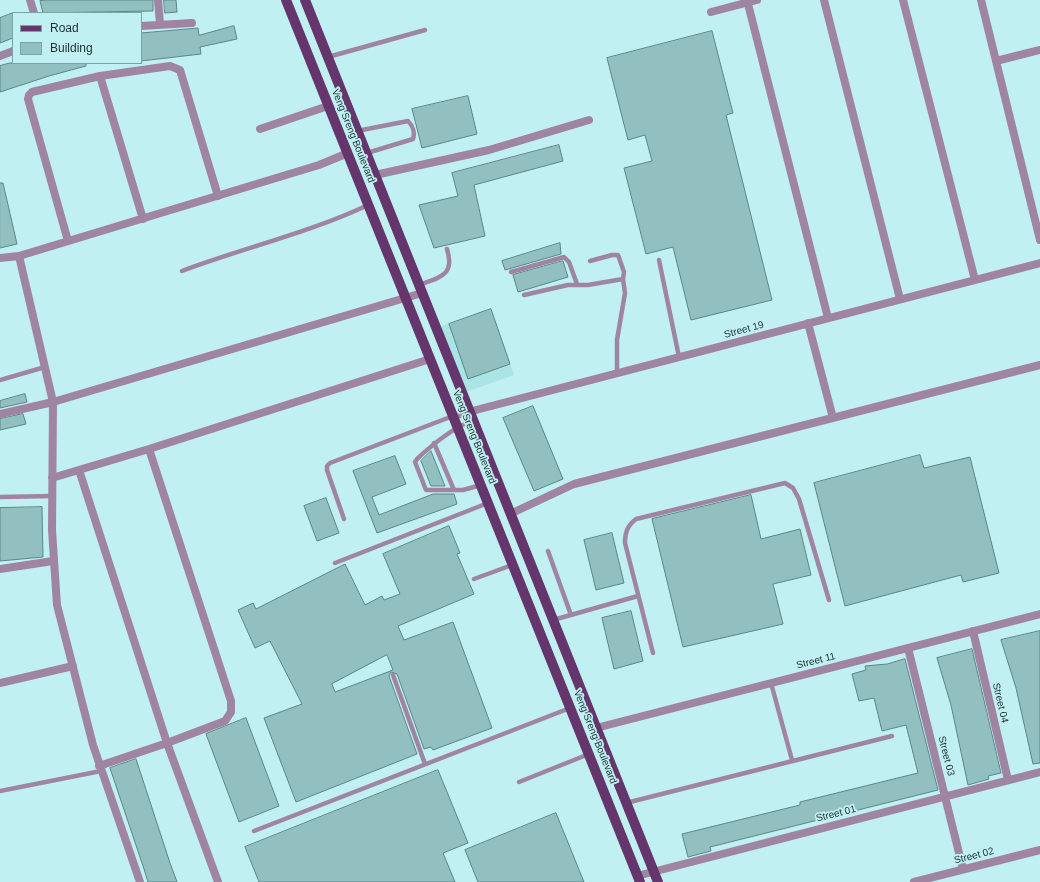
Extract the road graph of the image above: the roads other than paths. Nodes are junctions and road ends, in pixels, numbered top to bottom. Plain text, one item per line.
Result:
1 (30, 0) edge
2 (158, 0) edge
3 (286, 0) edge
4 (305, 0) edge
5 (756, 0) edge
6 (824, 0) edge
7 (903, 0) edge
8 (981, 0) edge
9 (748, 1) edge
10 (34, 12) edge
11 (711, 12) dead end
12 (192, 23) dead end
13 (160, 24) junction
14 (142, 26) edge
15 (424, 30) dead end
16 (1040, 50) edge
17 (12, 51) edge
18 (0, 56) edge
19 (328, 57) junction
20 (996, 61) junction
21 (100, 76) junction
22 (328, 106) junction
23 (589, 120) dead end
24 (260, 129) dead end
25 (358, 131) junction
26 (348, 153) junction
27 (366, 154) junction
28 (375, 175) junction
29 (218, 196) junction
30 (368, 206) junction
31 (143, 218) junction
32 (1040, 240) edge
33 (68, 241) junction
34 (447, 249) dead end
35 (19, 256) junction
36 (0, 258) edge
37 (659, 260) dead end
38 (590, 261) dead end
39 (1040, 263) edge
40 (182, 271) dead end
41 (511, 272) dead end
42 (623, 279) junction
43 (975, 280) junction
44 (577, 284) junction
45 (421, 289) junction
46 (524, 295) dead end
47 (405, 298) junction
48 (900, 299) junction
49 (828, 318) junction
50 (808, 323) junction
51 (679, 357) junction
52 (430, 359) junction
53 (1040, 365) edge
54 (45, 367) junction
55 (617, 373) junction
56 (0, 380) edge
57 (53, 402) junction
58 (0, 414) edge
59 (471, 415) junction
60 (453, 416) junction
61 (832, 418) junction
62 (457, 426) junction
63 (434, 443) junction
64 (149, 449) junction
65 (79, 470) junction
66 (52, 478) junction
67 (481, 485) junction
68 (454, 490) junction
69 (52, 496) junction
70 (0, 497) edge
71 (488, 503) junction
72 (510, 514) junction
73 (344, 519) dead end
74 (548, 551) dead end
75 (53, 561) junction
76 (335, 563) dead end
77 (512, 565) junction
78 (0, 569) edge
79 (474, 579) dead end
80 (638, 596) junction
81 (829, 600) dead end
82 (572, 615) junction
83 (1039, 617) edge
84 (553, 620) junction
85 (973, 632) junction
86 (908, 648) junction
87 (652, 653) dead end
88 (73, 666) junction
89 (393, 675) dead end
90 (0, 683) edge
91 (771, 683) junction
92 (570, 708) junction
93 (596, 728) junction
94 (892, 736) dead end
95 (167, 743) junction
96 (589, 754) junction
97 (792, 760) junction
98 (425, 764) junction
99 (100, 768) junction
100 (1040, 772) edge
101 (1008, 780) junction
102 (518, 782) dead end
103 (0, 791) edge
104 (945, 796) junction
105 (626, 803) junction
106 (254, 831) dead end
107 (1040, 850) edge
108 (963, 869) junction
109 (653, 870) junction
110 (638, 879) edge
111 (140, 882) edge
112 (218, 882) edge
113 (658, 882) edge
114 (914, 882) edge

1 - 10 street
2 - 13 street
3 - 22 main road, Veng Sreng Boulevard
4 - 19 main road, Veng Sreng Boulevard
5 - 9 street
6 - 48 street
7 - 43 street
8 - 20 street
9 - 11 street
9 - 49 street
12 - 13 street
13 - 14 street
15 - 19 lane
16 - 20 street
17 - 18 street
19 - 25 main road, Veng Sreng Boulevard
20 - 32 street
21 - 29 street
21 - 31 street
21 - 33 street
22 - 24 street
22 - 26 main road, Veng Sreng Boulevard
23 - 28 street
25 - 27 main road, Veng Sreng Boulevard
25 - 27 lane
26 - 29 street
26 - 30 main road, Veng Sreng Boulevard
27 - 28 main road, Veng Sreng Boulevard
28 - 45 main road, Veng Sreng Boulevard
29 - 31 street
30 - 40 lane
30 - 47 main road, Veng Sreng Boulevard
31 - 33 street
33 - 35 street
34 - 45 lane
35 - 36 street
35 - 54 street
37 - 51 lane
38 - 42 lane
39 - 43 street, Street 19
41 - 44 lane
42 - 44 lane
42 - 55 lane
43 - 48 street, Street 19
44 - 46 lane
45 - 47 street
45 - 59 main road, Veng Sreng Boulevard
47 - 52 main road, Veng Sreng Boulevard
47 - 57 street
48 - 49 street, Street 19
49 - 50 street, Street 19
50 - 51 street, Street 19
50 - 61 street
51 - 55 street, Street 19
52 - 60 main road, Veng Sreng Boulevard
52 - 64 street
53 - 61 street
54 - 56 lane
54 - 57 street
55 - 59 street, Street 19
57 - 58 street
57 - 66 street
59 - 60 street, Street 19
59 - 62 lane
59 - 72 main road, Veng Sreng Boulevard
60 - 62 main road, Veng Sreng Boulevard
60 - 73 lane
61 - 72 street
62 - 63 lane
62 - 67 main road, Veng Sreng Boulevard
63 - 68 lane
63 - 68 lane
64 - 65 street
64 - 95 street
65 - 66 street
65 - 95 street
66 - 69 street
67 - 68 lane
67 - 71 main road, Veng Sreng Boulevard
69 - 70 lane
69 - 75 street
71 - 76 lane
71 - 77 main road, Veng Sreng Boulevard
72 - 84 main road, Veng Sreng Boulevard
74 - 82 lane
75 - 78 street
75 - 88 street
77 - 79 lane
77 - 92 main road, Veng Sreng Boulevard
80 - 81 lane
80 - 82 lane
80 - 87 lane
82 - 84 lane
83 - 85 street, Street 11
84 - 93 main road, Veng Sreng Boulevard
85 - 86 street, Street 11
85 - 101 street, Street 04
86 - 91 street, Street 11
86 - 104 street, Street 03
88 - 90 street
88 - 99 street
89 - 98 lane
91 - 93 street, Street 11
91 - 97 lane
92 - 96 main road, Veng Sreng Boulevard
92 - 98 lane
93 - 105 main road, Veng Sreng Boulevard
94 - 97 lane
95 - 99 street
95 - 112 street
96 - 102 lane
96 - 110 main road, Veng Sreng Boulevard
97 - 105 lane
98 - 106 lane
99 - 103 lane
99 - 111 street
100 - 101 street, Street 01
101 - 104 street, Street 01
104 - 108 street, Street 03
104 - 109 street, Street 01
105 - 109 main road, Veng Sreng Boulevard
107 - 108 street, Street 02
108 - 114 street, Street 02
109 - 110 street, Street 01
109 - 113 main road, Veng Sreng Boulevard

